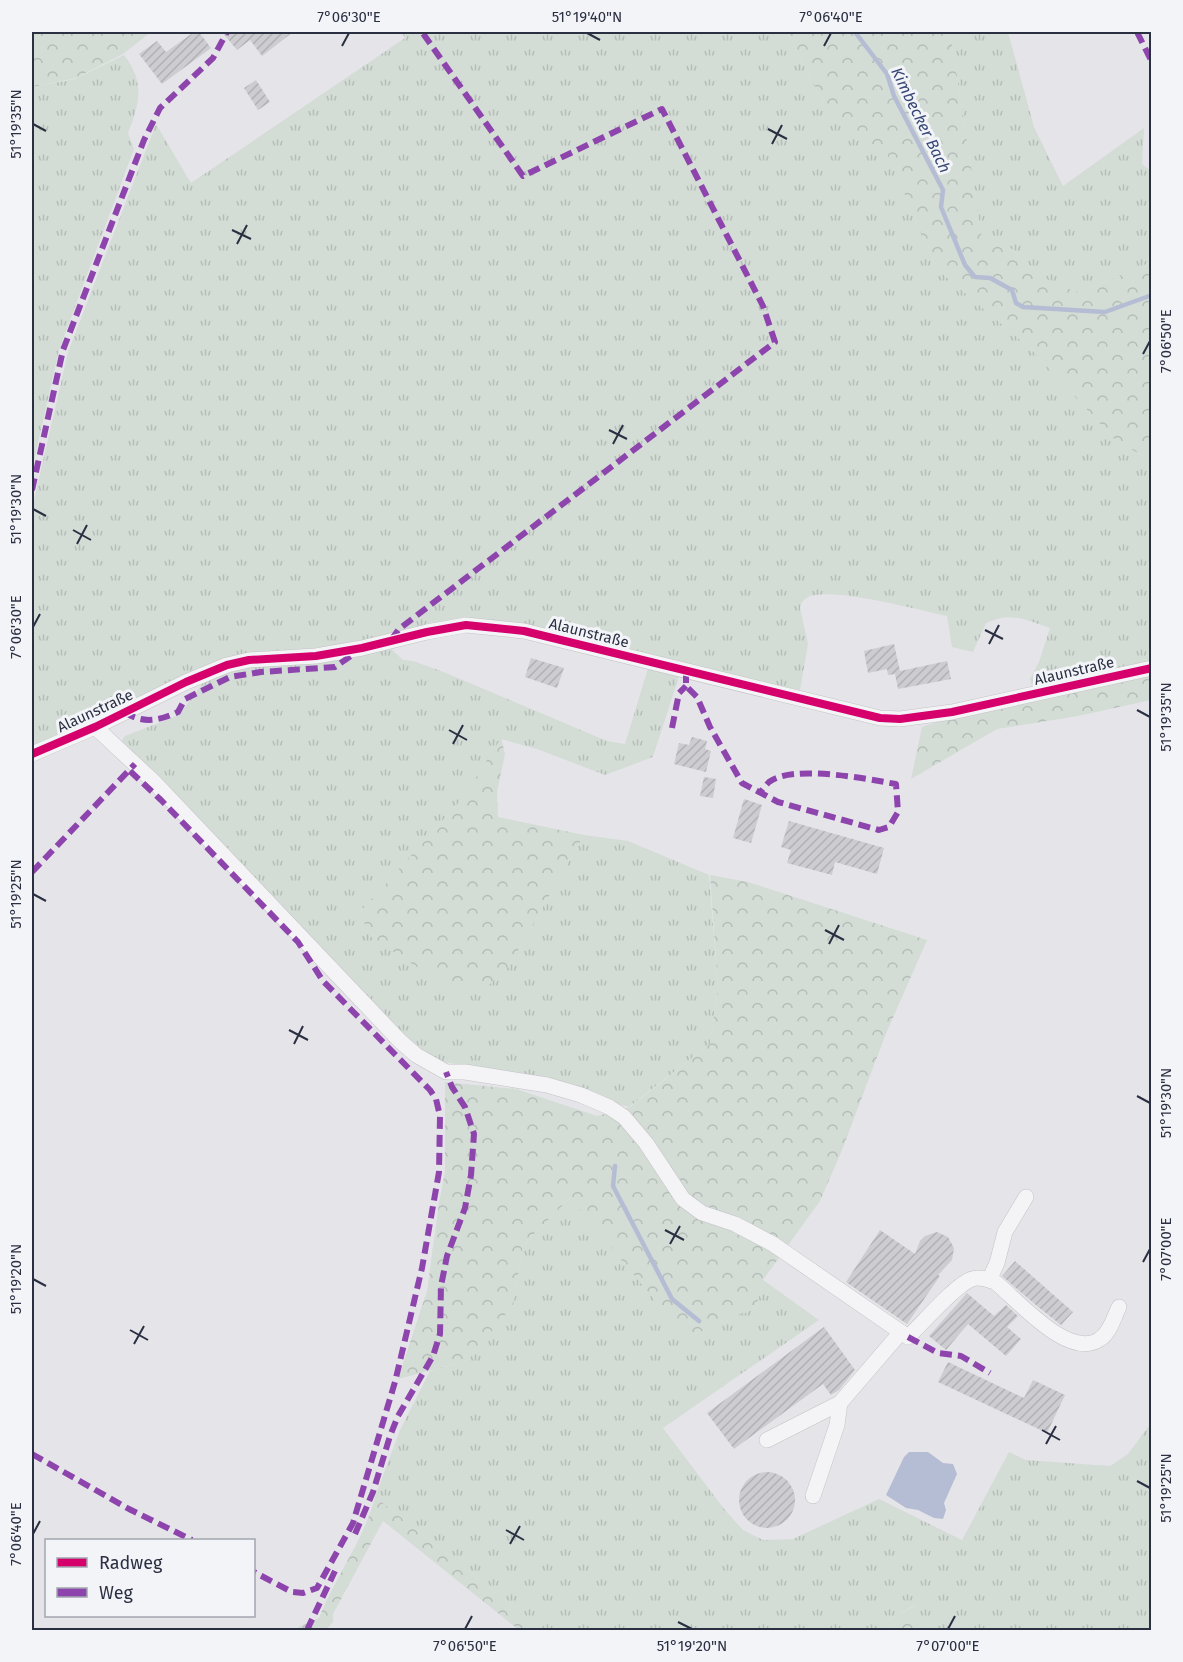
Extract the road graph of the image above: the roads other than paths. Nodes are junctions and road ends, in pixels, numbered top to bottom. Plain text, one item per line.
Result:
1 (1152, 668) edge
2 (95, 727) junction
3 (32, 754) edge
4 (1026, 1197) dead end
5 (989, 1280) junction
6 (1119, 1307) dead end
7 (901, 1332) junction
8 (840, 1403) junction
9 (767, 1440) dead end
10 (813, 1496) dead end

1 - 2 street, Alaunstraße
2 - 3 street, Alaunstraße
2 - 7 street
4 - 5 street
5 - 6 street
5 - 7 street
7 - 8 street
8 - 9 street
8 - 10 street

